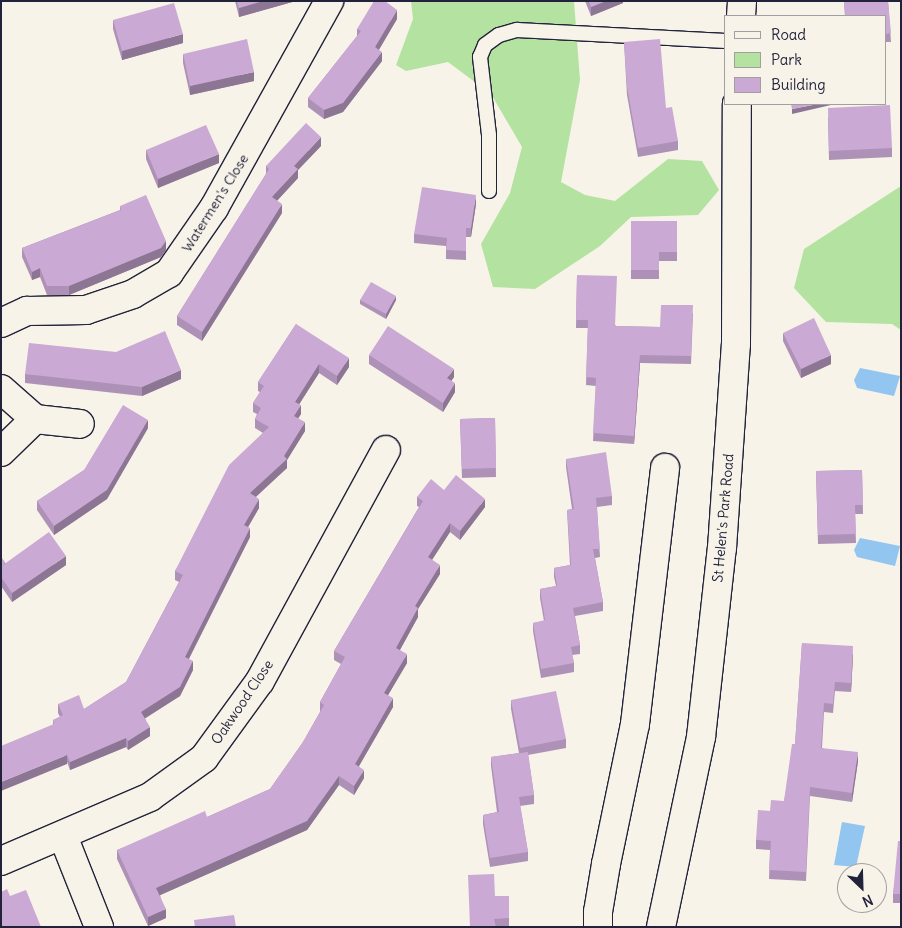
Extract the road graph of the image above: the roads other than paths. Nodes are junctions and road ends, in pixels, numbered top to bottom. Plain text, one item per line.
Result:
1 (328, 1) edge
2 (742, 1) edge
3 (741, 15) edge
4 (724, 42) edge
5 (737, 105) edge
6 (489, 191) dead end
7 (1, 323) edge
8 (1, 389) edge
9 (36, 419) junction
10 (80, 424) dead end
11 (386, 450) dead end
12 (1, 452) edge
13 (665, 468) dead end
14 (63, 836) junction
15 (1, 861) edge
16 (99, 927) edge
17 (598, 927) edge
18 (661, 927) edge

1 - 7 street, Watermen's Close
2 - 3 street
4 - 6 lane
5 - 18 street, St Helen's Park Road
8 - 9 street
9 - 10 street
9 - 12 street
11 - 14 street, Oakwood Close
13 - 17 street
14 - 15 street, Oakwood Close
14 - 16 street

